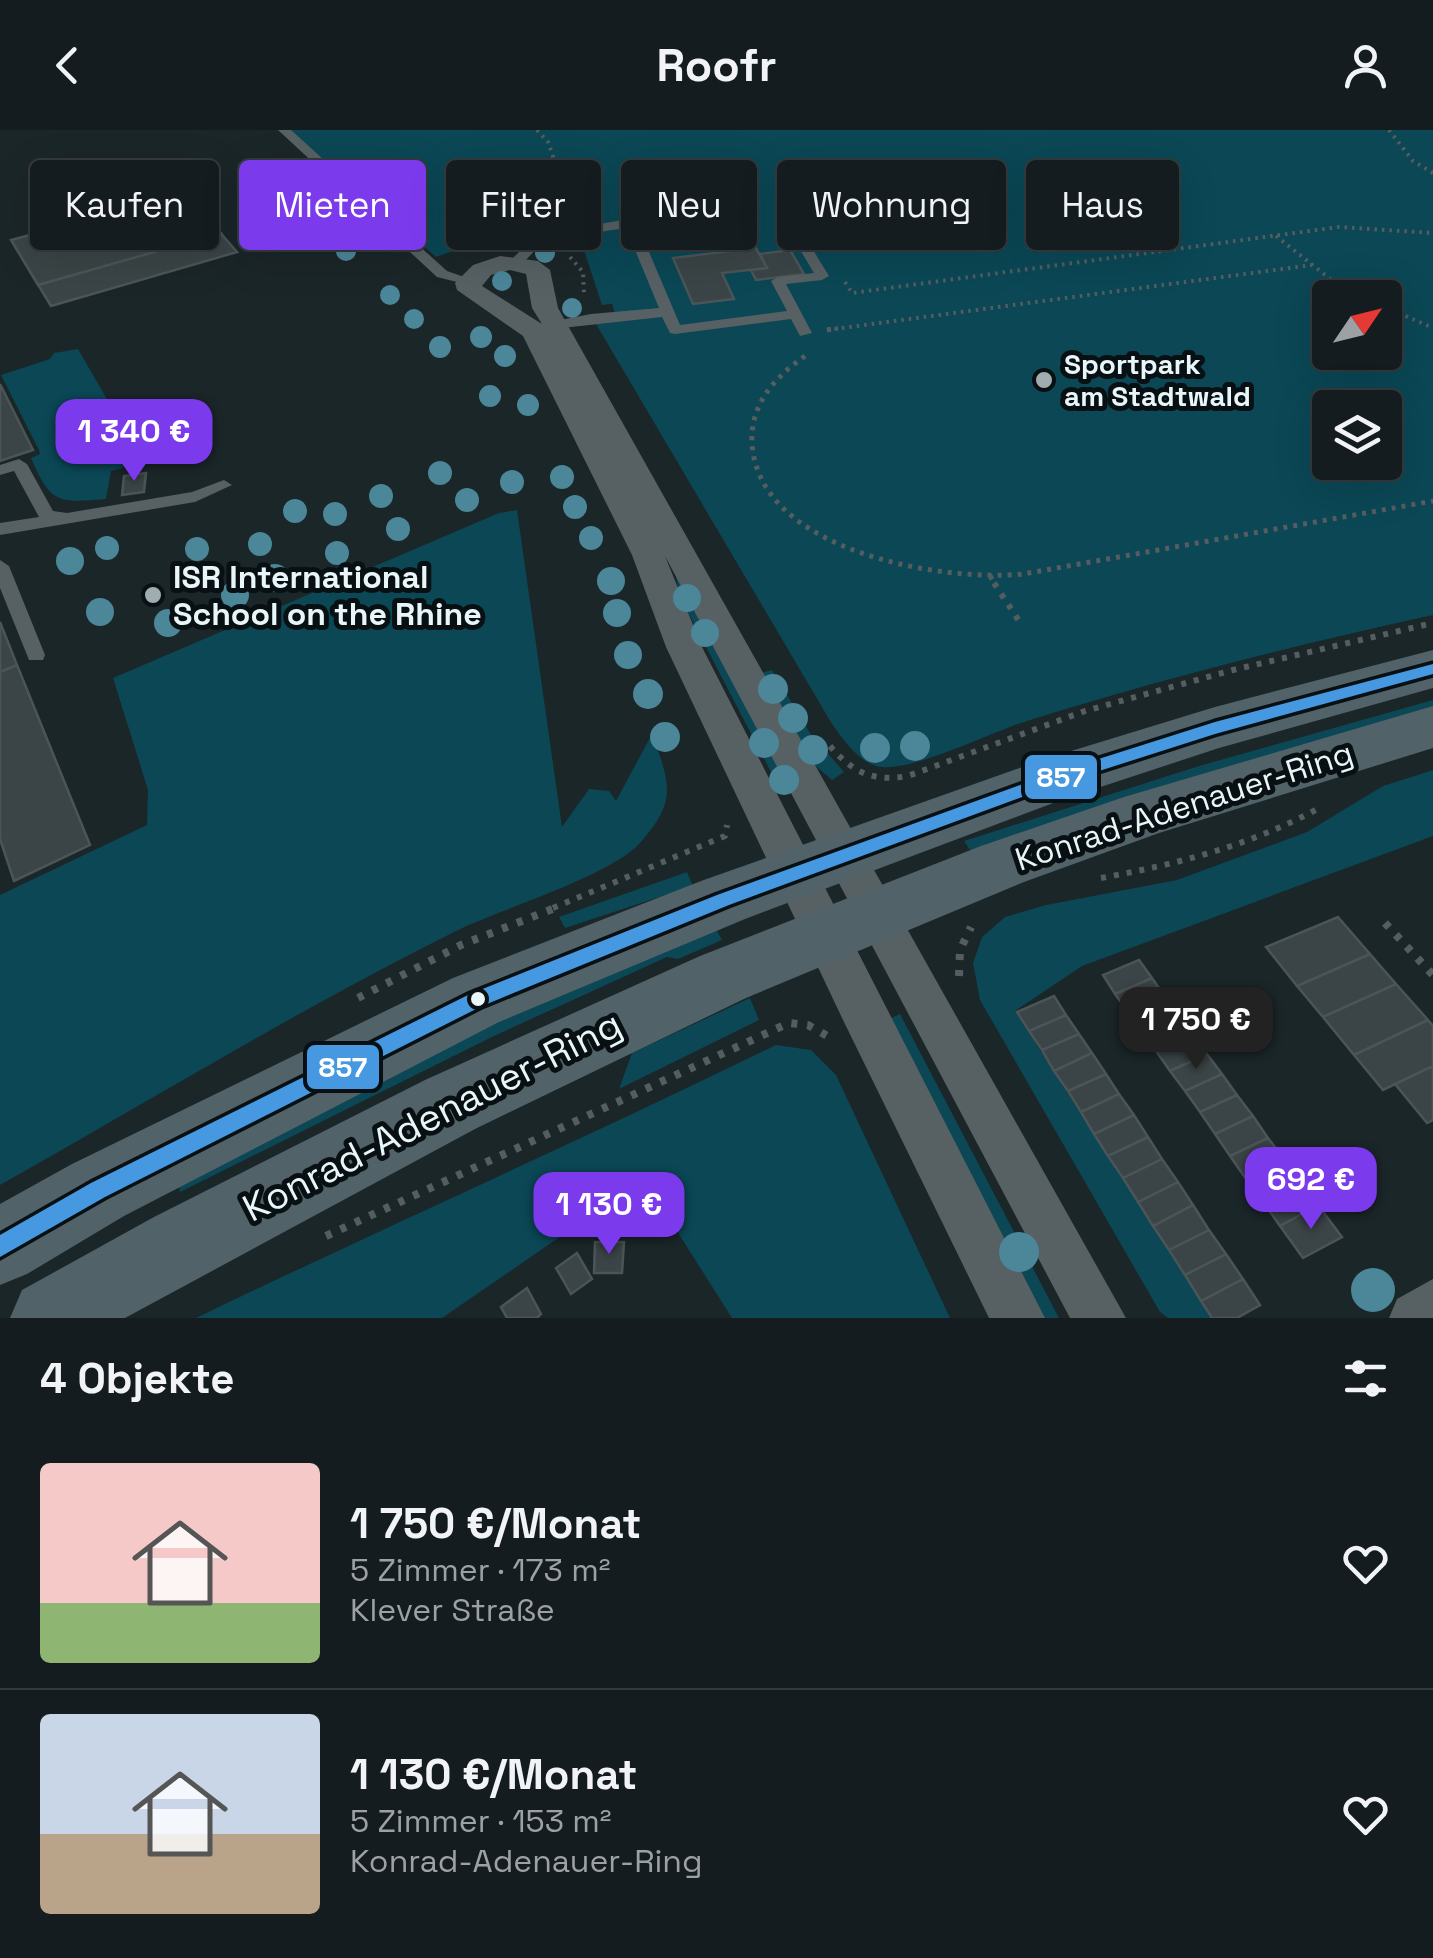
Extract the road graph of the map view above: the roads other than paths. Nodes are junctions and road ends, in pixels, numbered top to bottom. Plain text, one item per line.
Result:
1 (284, 130) edge
2 (806, 250) edge
3 (516, 262) junction
4 (468, 282) junction
5 (666, 312) junction
6 (795, 314) junction
7 (544, 327) junction
8 (805, 333) road end
9 (0, 470) edge
10 (224, 484) dead end
11 (65, 517) junction
12 (0, 530) edge
13 (664, 551) junction
14 (0, 566) edge
15 (36, 655) dead end
16 (1433, 669) edge
17 (1433, 727) edge
18 (835, 892) junction
19 (0, 1247) edge
20 (1433, 1306) edge
21 (50, 1318) edge
22 (1018, 1318) edge
23 (1099, 1318) edge
24 (1416, 1318) edge

1 - 4 lane
2 - 6 lane
3 - 4 street
3 - 5 lane
3 - 7 street
4 - 7 street
5 - 6 lane
5 - 7 lane
6 - 8 lane
7 - 13 street
9 - 11 lane
10 - 11 lane
11 - 12 lane
13 - 18 street
13 - 18 street
14 - 15 lane
16 - 18 main road, Konrad-Adenauer-Ring
17 - 18 main road, Konrad-Adenauer-Ring
18 - 19 main road, Konrad-Adenauer-Ring
18 - 21 main road, Konrad-Adenauer-Ring
18 - 22 street
18 - 23 street
20 - 24 street

